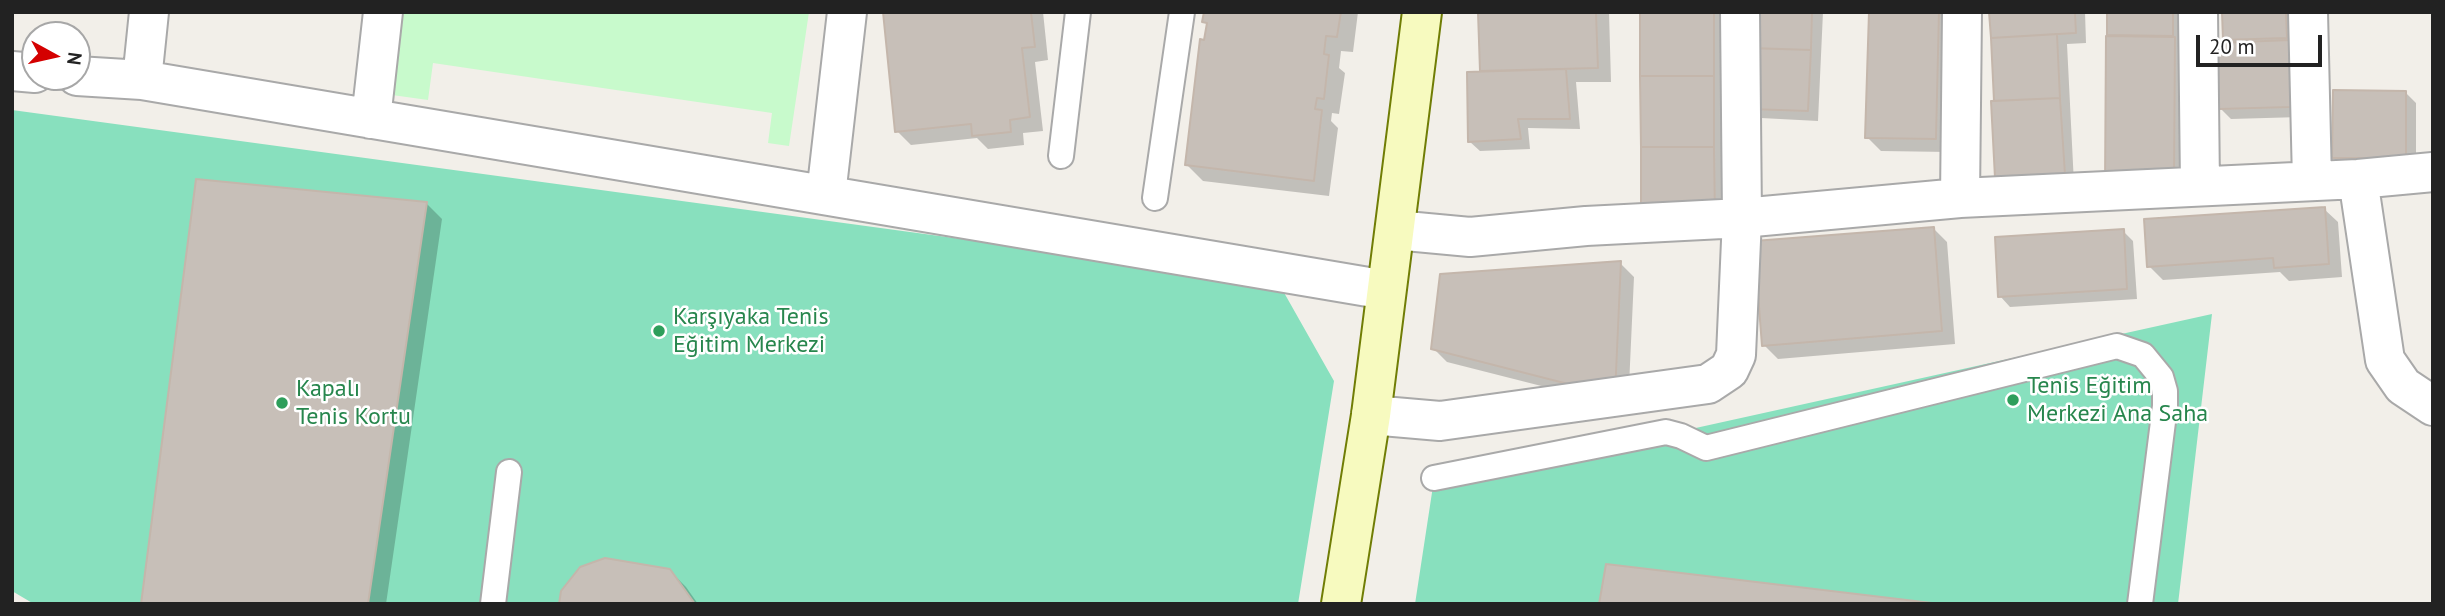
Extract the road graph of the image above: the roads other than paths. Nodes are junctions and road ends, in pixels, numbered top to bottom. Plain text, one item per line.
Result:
1 (149, 12) edge
2 (383, 12) edge
3 (847, 12) edge
4 (1078, 12) edge
5 (1182, 12) edge
6 (1422, 12) edge
7 (1740, 12) edge
8 (1962, 12) edge
9 (2198, 12) edge
10 (2308, 12) edge
11 (91, 77) edge
12 (142, 80) junction
13 (371, 118) junction
14 (1061, 156) dead end
15 (2433, 172) edge
16 (2358, 179) junction
17 (2312, 181) junction
18 (2200, 186) junction
19 (826, 195) junction
20 (1155, 198) dead end
21 (1960, 198) junction
22 (1742, 218) junction
23 (1395, 230) junction
24 (1387, 290) junction
25 (2433, 406) edge
26 (1371, 415) junction
27 (509, 472) dead end
28 (1434, 478) dead end
29 (493, 604) edge
30 (1341, 604) edge
31 (2140, 604) edge

1 - 12 street
2 - 13 street
3 - 19 street
4 - 14 lane
5 - 20 lane
6 - 23 street
7 - 22 street
8 - 21 street
9 - 18 street
10 - 17 street
11 - 12 street
12 - 13 street
13 - 19 street
15 - 16 street
16 - 17 street
16 - 25 street
17 - 18 street
18 - 21 street
19 - 24 street
21 - 22 street
22 - 23 street
22 - 26 street
23 - 24 street
24 - 26 street
26 - 30 street
27 - 29 lane
28 - 31 lane

